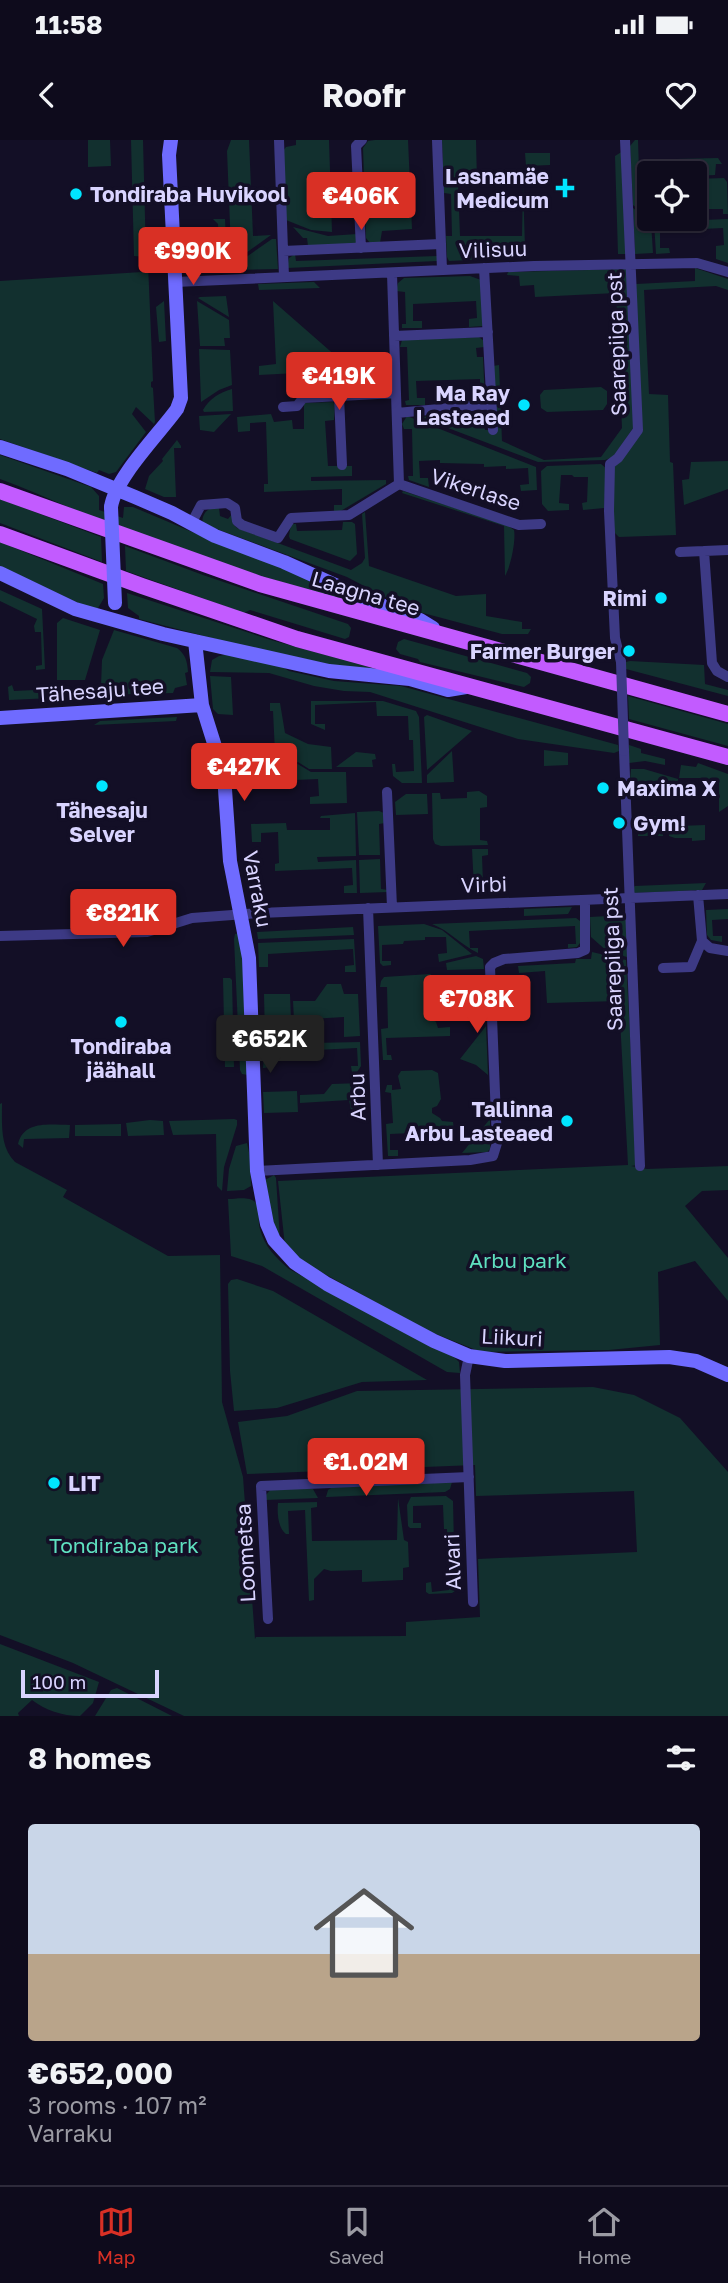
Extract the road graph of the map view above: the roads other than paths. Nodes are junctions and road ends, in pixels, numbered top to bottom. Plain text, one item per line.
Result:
1 (279, 140) edge
2 (362, 140) edge
3 (438, 140) edge
4 (625, 140) edge
5 (169, 143) edge
6 (441, 244) junction
7 (361, 248) junction
8 (283, 251) junction
9 (632, 265) junction
10 (484, 268) junction
11 (442, 270) junction
12 (728, 272) edge
13 (392, 274) junction
14 (284, 277) junction
15 (175, 282) junction
16 (488, 332) junction
17 (394, 336) junction
18 (396, 393) junction
19 (339, 396) junction
20 (492, 404) junction
21 (283, 407) dead end
22 (397, 412) junction
23 (493, 430) dead end
24 (0, 447) edge
25 (342, 465) dead end
26 (400, 484) junction
27 (116, 489) junction
28 (0, 491) edge
29 (191, 524) junction
30 (541, 524) dead end
31 (0, 534) edge
32 (728, 550) edge
33 (704, 551) junction
34 (680, 552) dead end
35 (0, 573) edge
36 (113, 619) junction
37 (450, 638) junction
38 (195, 641) junction
39 (728, 677) edge
40 (466, 687) junction
41 (202, 705) junction
42 (728, 714) edge
43 (0, 718) edge
44 (728, 757) edge
45 (387, 792) dead end
46 (728, 894) edge
47 (698, 895) junction
48 (628, 898) junction
49 (585, 900) junction
50 (392, 907) junction
51 (368, 908) junction
52 (242, 915) junction
53 (0, 936) edge
54 (702, 941) junction
55 (728, 951) edge
56 (663, 968) dead end
57 (378, 1164) junction
58 (640, 1166) dead end
59 (257, 1171) junction
60 (278, 1247) joint
61 (469, 1356) junction
62 (728, 1375) edge
63 (469, 1477) junction
64 (473, 1602) dead end
65 (268, 1619) dead end

1 - 8 street
2 - 7 street
3 - 6 street
4 - 9 street, Saarepiiga pst
5 - 15 street
6 - 7 street
6 - 11 street
7 - 8 street
8 - 14 street
9 - 10 street, Vilisuu
9 - 12 street, Vilisuu
9 - 48 street, Saarepiiga pst, bridge
10 - 11 street, Vilisuu
10 - 16 street
11 - 13 street, Vilisuu
13 - 14 street, Vilisuu
13 - 17 street
14 - 15 street, Vilisuu
15 - 27 street
16 - 17 street
16 - 20 street
17 - 18 street
18 - 19 street
18 - 22 street
19 - 21 street
19 - 25 street
20 - 22 street
20 - 23 street
22 - 26 street
24 - 27 street
26 - 29 street
26 - 30 street, Vikerlase
27 - 29 street
27 - 36 street, bridge
28 - 37 main road, Laagna tee
29 - 37 street
31 - 40 main road
32 - 33 street
33 - 34 street
33 - 39 street
35 - 36 street
36 - 38 street
37 - 42 main road, Laagna tee
38 - 40 street
38 - 41 street, Varraku
40 - 44 main road
41 - 43 street, Tähesaju tee
41 - 52 street, Varraku
45 - 50 street
46 - 47 street, Virbi
47 - 48 street, Virbi
47 - 54 street
48 - 49 street, Virbi
48 - 58 street, Saarepiiga pst
49 - 50 street, Virbi
49 - 57 street
50 - 51 street, Virbi
51 - 52 street, Virbi
51 - 57 street, Arbu
52 - 53 street, Virbi
52 - 59 street, Varraku
54 - 55 street
54 - 56 street
57 - 59 street
59 - 60 street, Varraku
60 - 61 street, Liikuri
61 - 62 street, Liikuri
61 - 63 street, Alvari
63 - 64 street, Alvari
63 - 65 street, Loometsa

